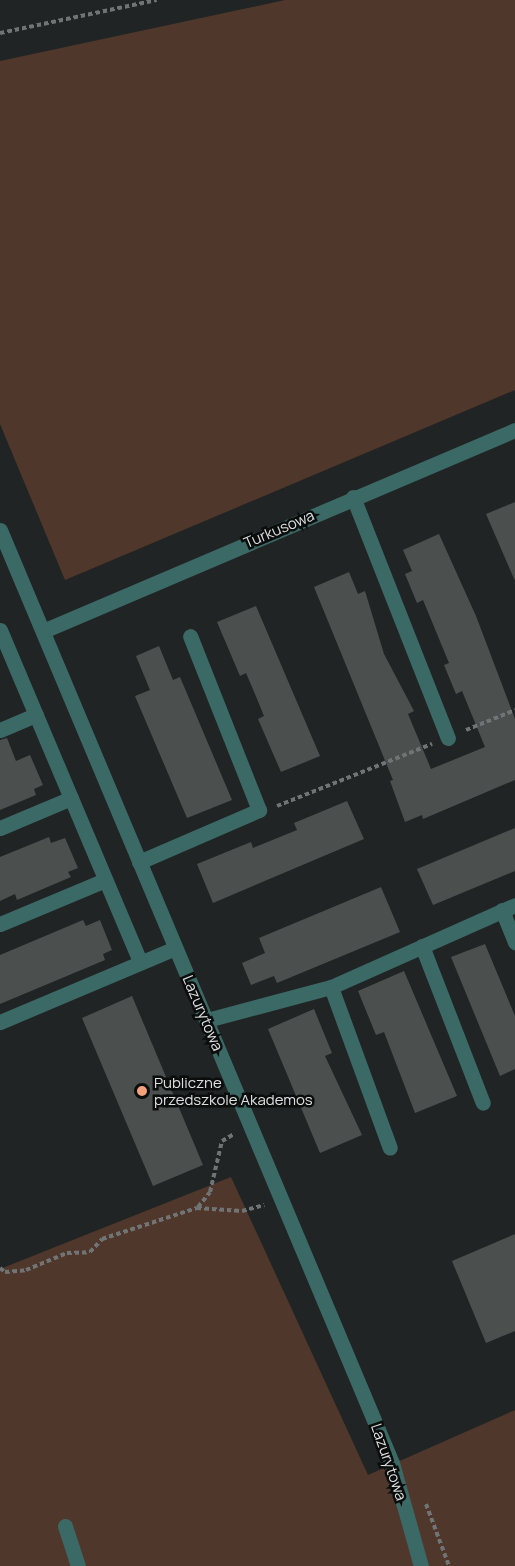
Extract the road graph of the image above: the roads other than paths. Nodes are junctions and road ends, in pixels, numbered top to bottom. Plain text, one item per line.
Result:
1 (515, 430) edge
2 (352, 497) junction
3 (0, 530) edge
4 (0, 631) edge
5 (43, 631) junction
6 (190, 636) dead end
7 (36, 715) junction
8 (0, 730) edge
9 (448, 738) road end
10 (71, 798) junction
11 (0, 828) edge
12 (139, 862) junction
13 (105, 880) junction
14 (509, 907) edge
15 (0, 924) edge
16 (515, 942) edge
17 (422, 946) junction
18 (176, 948) junction
19 (140, 962) junction
20 (330, 987) junction
21 (207, 1020) junction
22 (0, 1022) edge
23 (483, 1103) dead end
24 (390, 1148) dead end
25 (65, 1526) dead end
26 (78, 1566) edge
27 (421, 1566) edge

1 - 2 street, Turkusowa
2 - 5 street, Turkusowa
2 - 9 street
3 - 5 street, Lazurytowa
4 - 7 street
5 - 12 street, Lazurytowa
6 - 12 street
7 - 8 street
7 - 10 street
10 - 11 street
10 - 13 street
12 - 18 street, Lazurytowa
13 - 15 street
13 - 19 street
14 - 16 street
14 - 17 street
17 - 20 street
17 - 23 street
18 - 19 street
18 - 21 street, Lazurytowa
19 - 22 street
20 - 21 street
20 - 24 street
21 - 27 street, Lazurytowa
25 - 26 street

